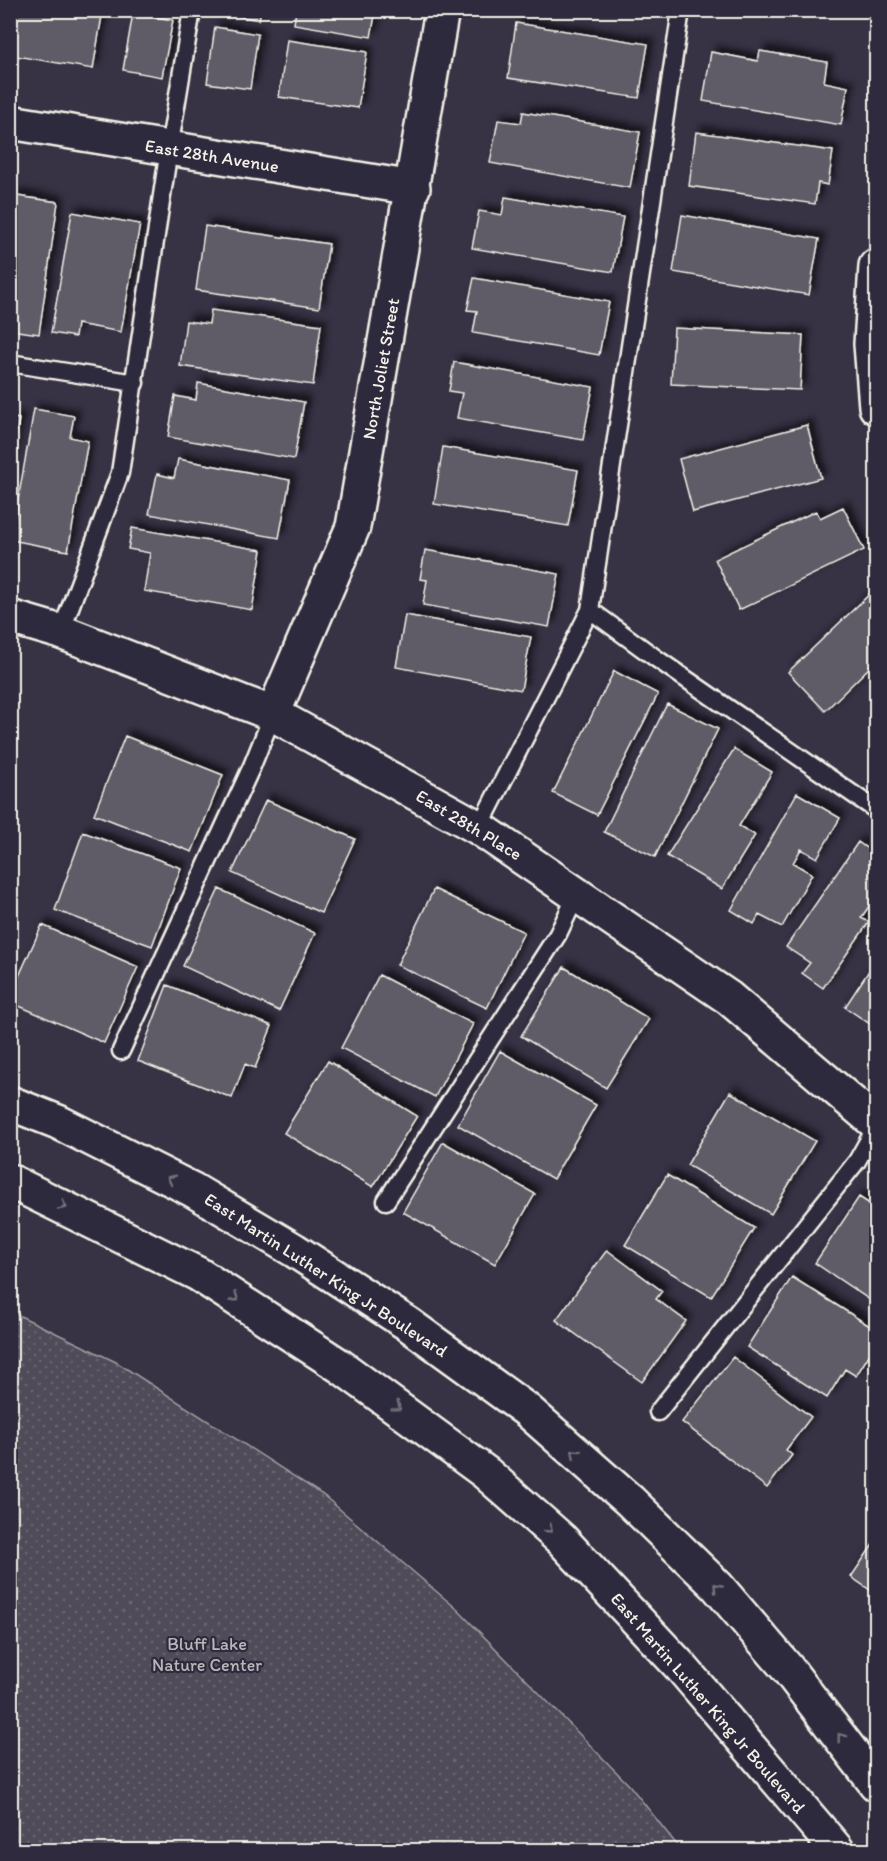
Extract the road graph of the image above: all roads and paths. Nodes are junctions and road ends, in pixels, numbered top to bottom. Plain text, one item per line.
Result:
1 (192, 10) edge
2 (442, 10) edge
3 (681, 10) edge
4 (10, 122) edge
5 (169, 148) junction
6 (413, 189) junction
7 (876, 267) edge
8 (10, 363) edge
9 (135, 383) junction
10 (876, 407) edge
11 (590, 610) junction
12 (10, 617) edge
13 (61, 632) junction
14 (273, 714) junction
15 (876, 810) edge
16 (479, 828) junction
17 (577, 894) junction
18 (121, 1051) dead end
19 (10, 1103) edge
20 (876, 1125) edge
21 (10, 1181) edge
22 (386, 1201) dead end
23 (658, 1412) dead end
24 (876, 1784) edge
25 (837, 1851) edge

1 - 5 lane
2 - 6 street, North Joliet Street
3 - 11 lane
4 - 5 street, East 28th Avenue
5 - 6 street, East 28th Avenue
5 - 9 lane
6 - 14 street, North Joliet Street
7 - 10 street
8 - 9 lane
9 - 13 lane
11 - 15 lane
11 - 16 lane
12 - 13 street, East 28th Place
13 - 14 street, East 28th Place
14 - 16 street, East 28th Place
14 - 18 lane
16 - 17 street, East 28th Place
17 - 20 street, East 28th Place
17 - 22 lane
24 -> 19 street, East Martin Luther King Jr Boulevard
20 - 23 lane
21 -> 25 street, East Martin Luther King Jr Boulevard

